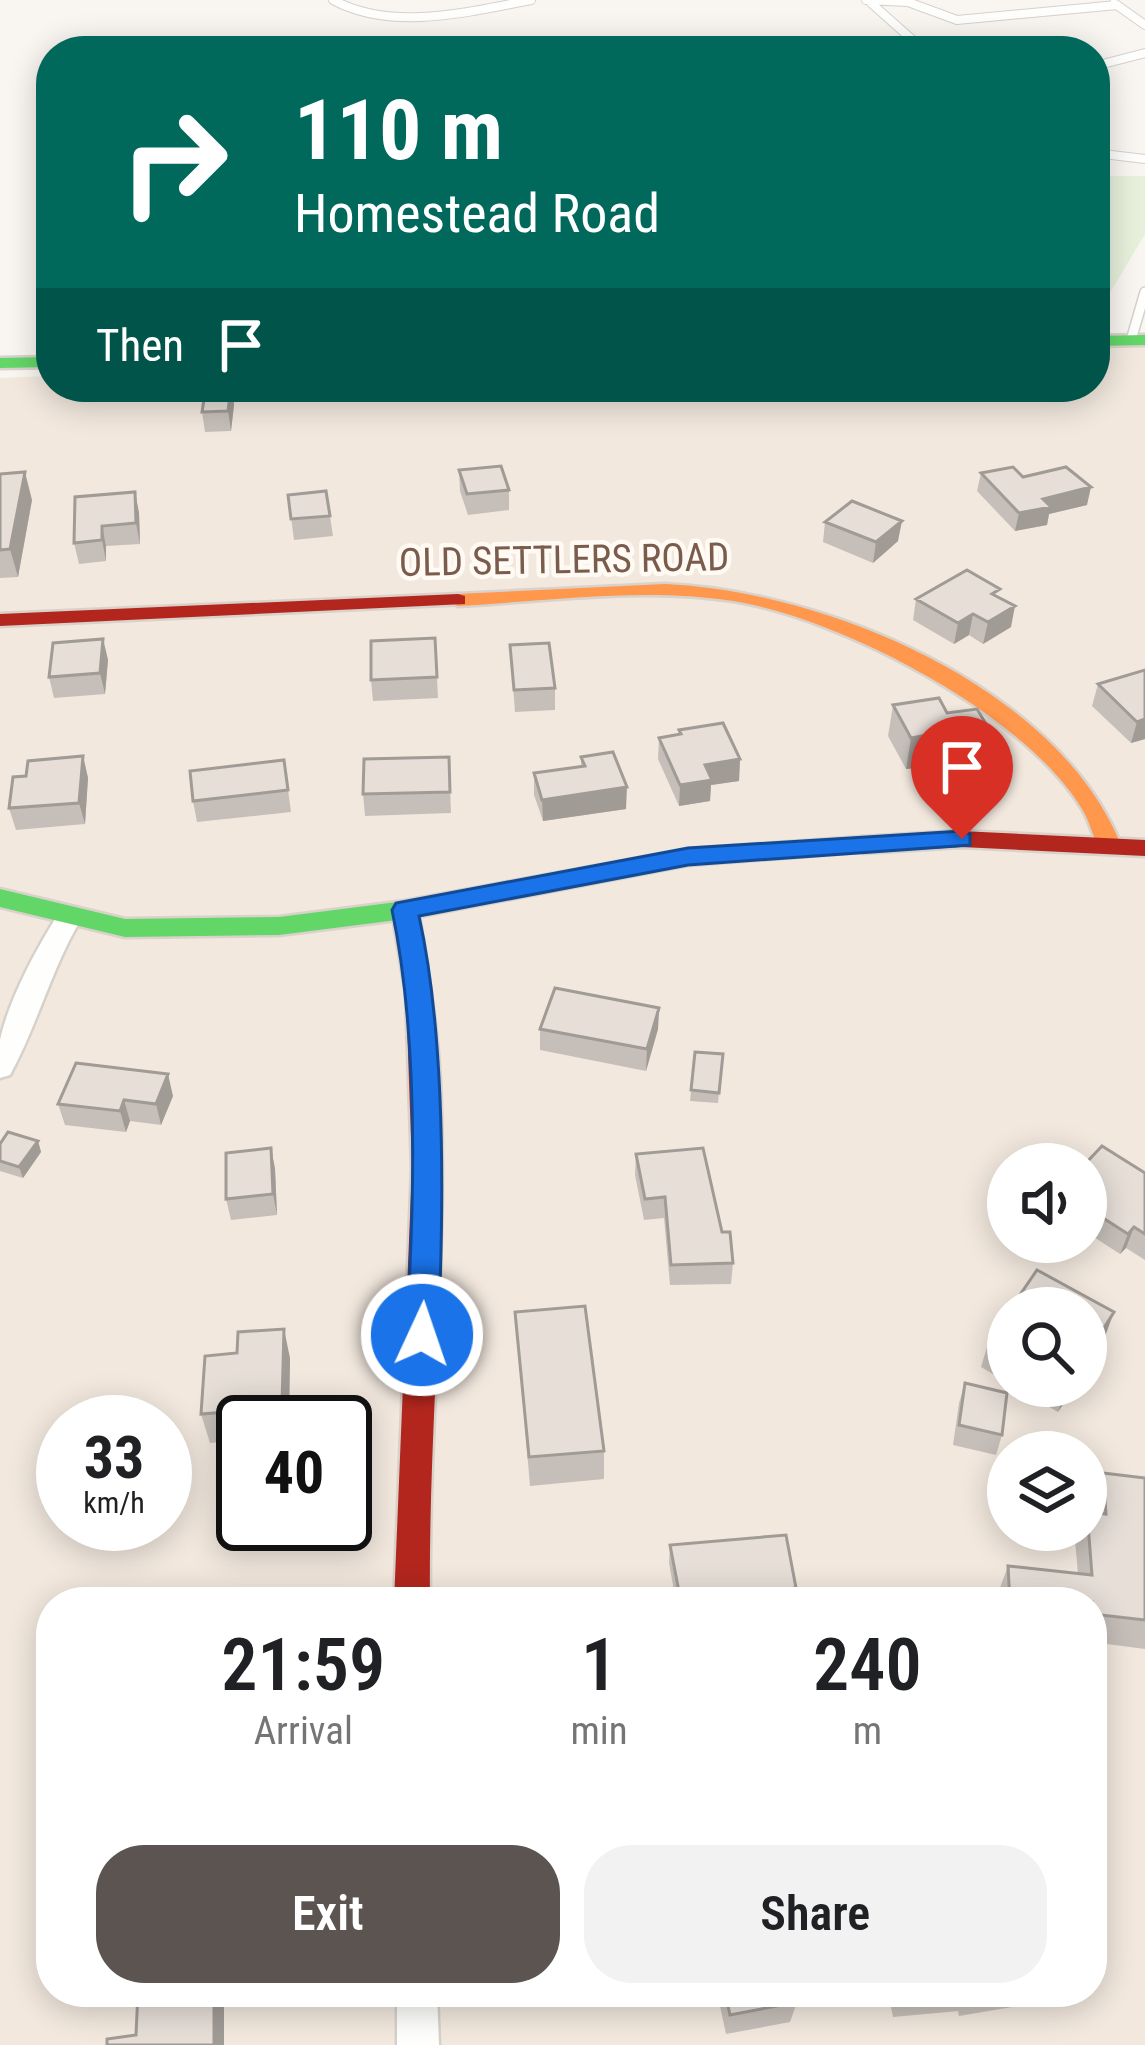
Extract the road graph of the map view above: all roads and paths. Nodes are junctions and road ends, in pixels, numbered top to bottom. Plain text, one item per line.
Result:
1 (334, 0) edge
2 (531, 0) edge
3 (865, 0) edge
4 (495, 3) edge
5 (1114, 3) edge
6 (1145, 25) edge
7 (910, 36) edge
8 (1145, 53) edge
9 (1110, 62) edge
10 (1110, 155) edge
11 (1145, 159) edge
12 (1145, 292) edge
13 (1138, 340) edge
14 (36, 362) edge
15 (0, 363) edge
16 (0, 620) edge
17 (1109, 845) junction
18 (1145, 848) edge
19 (0, 898) edge
20 (405, 910) junction
21 (70, 916) junction
22 (0, 1068) edge
23 (412, 1587) edge
24 (417, 2007) edge
25 (418, 2045) edge

1 - 4 lane
2 - 4 lane
3 - 5 lane
3 - 7 lane
5 - 6 lane
8 - 9 lane
10 - 11 lane
12 - 13 lane
14 - 15 street
16 - 17 street, OLD SETTLERS ROAD
17 - 18 street
17 - 20 street
19 - 21 street
20 - 21 street
20 - 23 street
21 - 22 street
24 - 25 street

